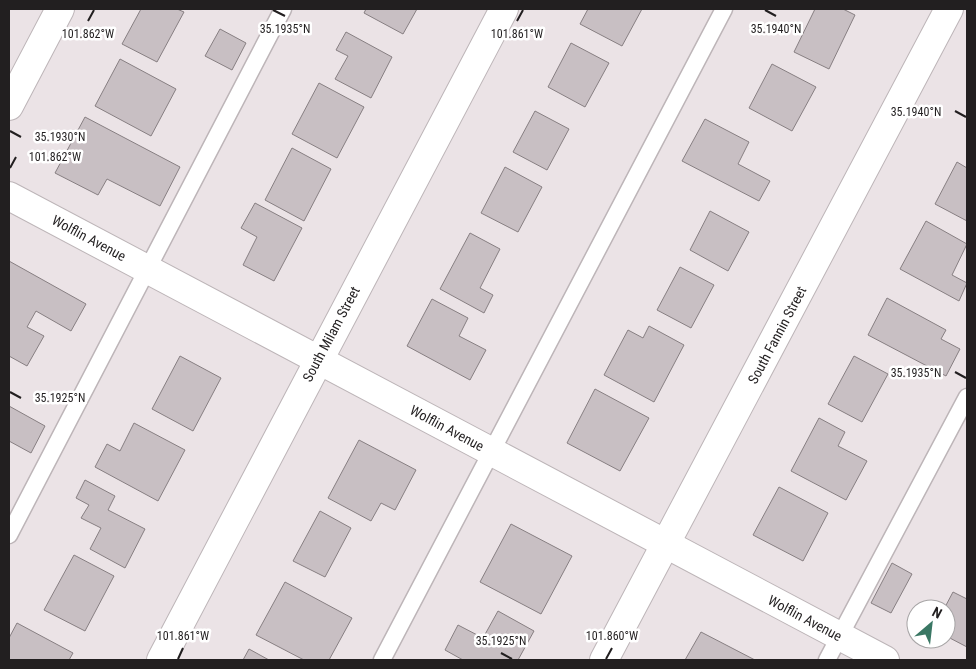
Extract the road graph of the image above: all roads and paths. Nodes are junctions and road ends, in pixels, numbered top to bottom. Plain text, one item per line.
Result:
1 (60, 9) edge
2 (283, 9) edge
3 (504, 9) edge
4 (724, 9) edge
5 (949, 9) edge
6 (9, 106) edge
7 (9, 196) edge
8 (146, 269) junction
9 (318, 360) junction
10 (967, 397) edge
11 (491, 452) junction
12 (9, 535) edge
13 (666, 544) junction
14 (840, 636) junction
15 (161, 660) edge
16 (382, 660) edge
17 (604, 660) edge
18 (827, 660) edge
19 (885, 660) edge

1 - 6 street
2 - 8 lane
3 - 9 street, South Milam Street
4 - 11 lane
5 - 13 street, South Fannin Street
7 - 8 street, Wolflin Avenue
8 - 9 street, Wolflin Avenue
8 - 12 lane
9 - 11 street, Wolflin Avenue
9 - 15 street, South Milam Street
10 - 14 lane
11 - 13 street, Wolflin Avenue
11 - 16 lane
13 - 14 street, Wolflin Avenue
13 - 17 street, South Fannin Street
14 - 18 lane
14 - 19 street, Wolflin Avenue

